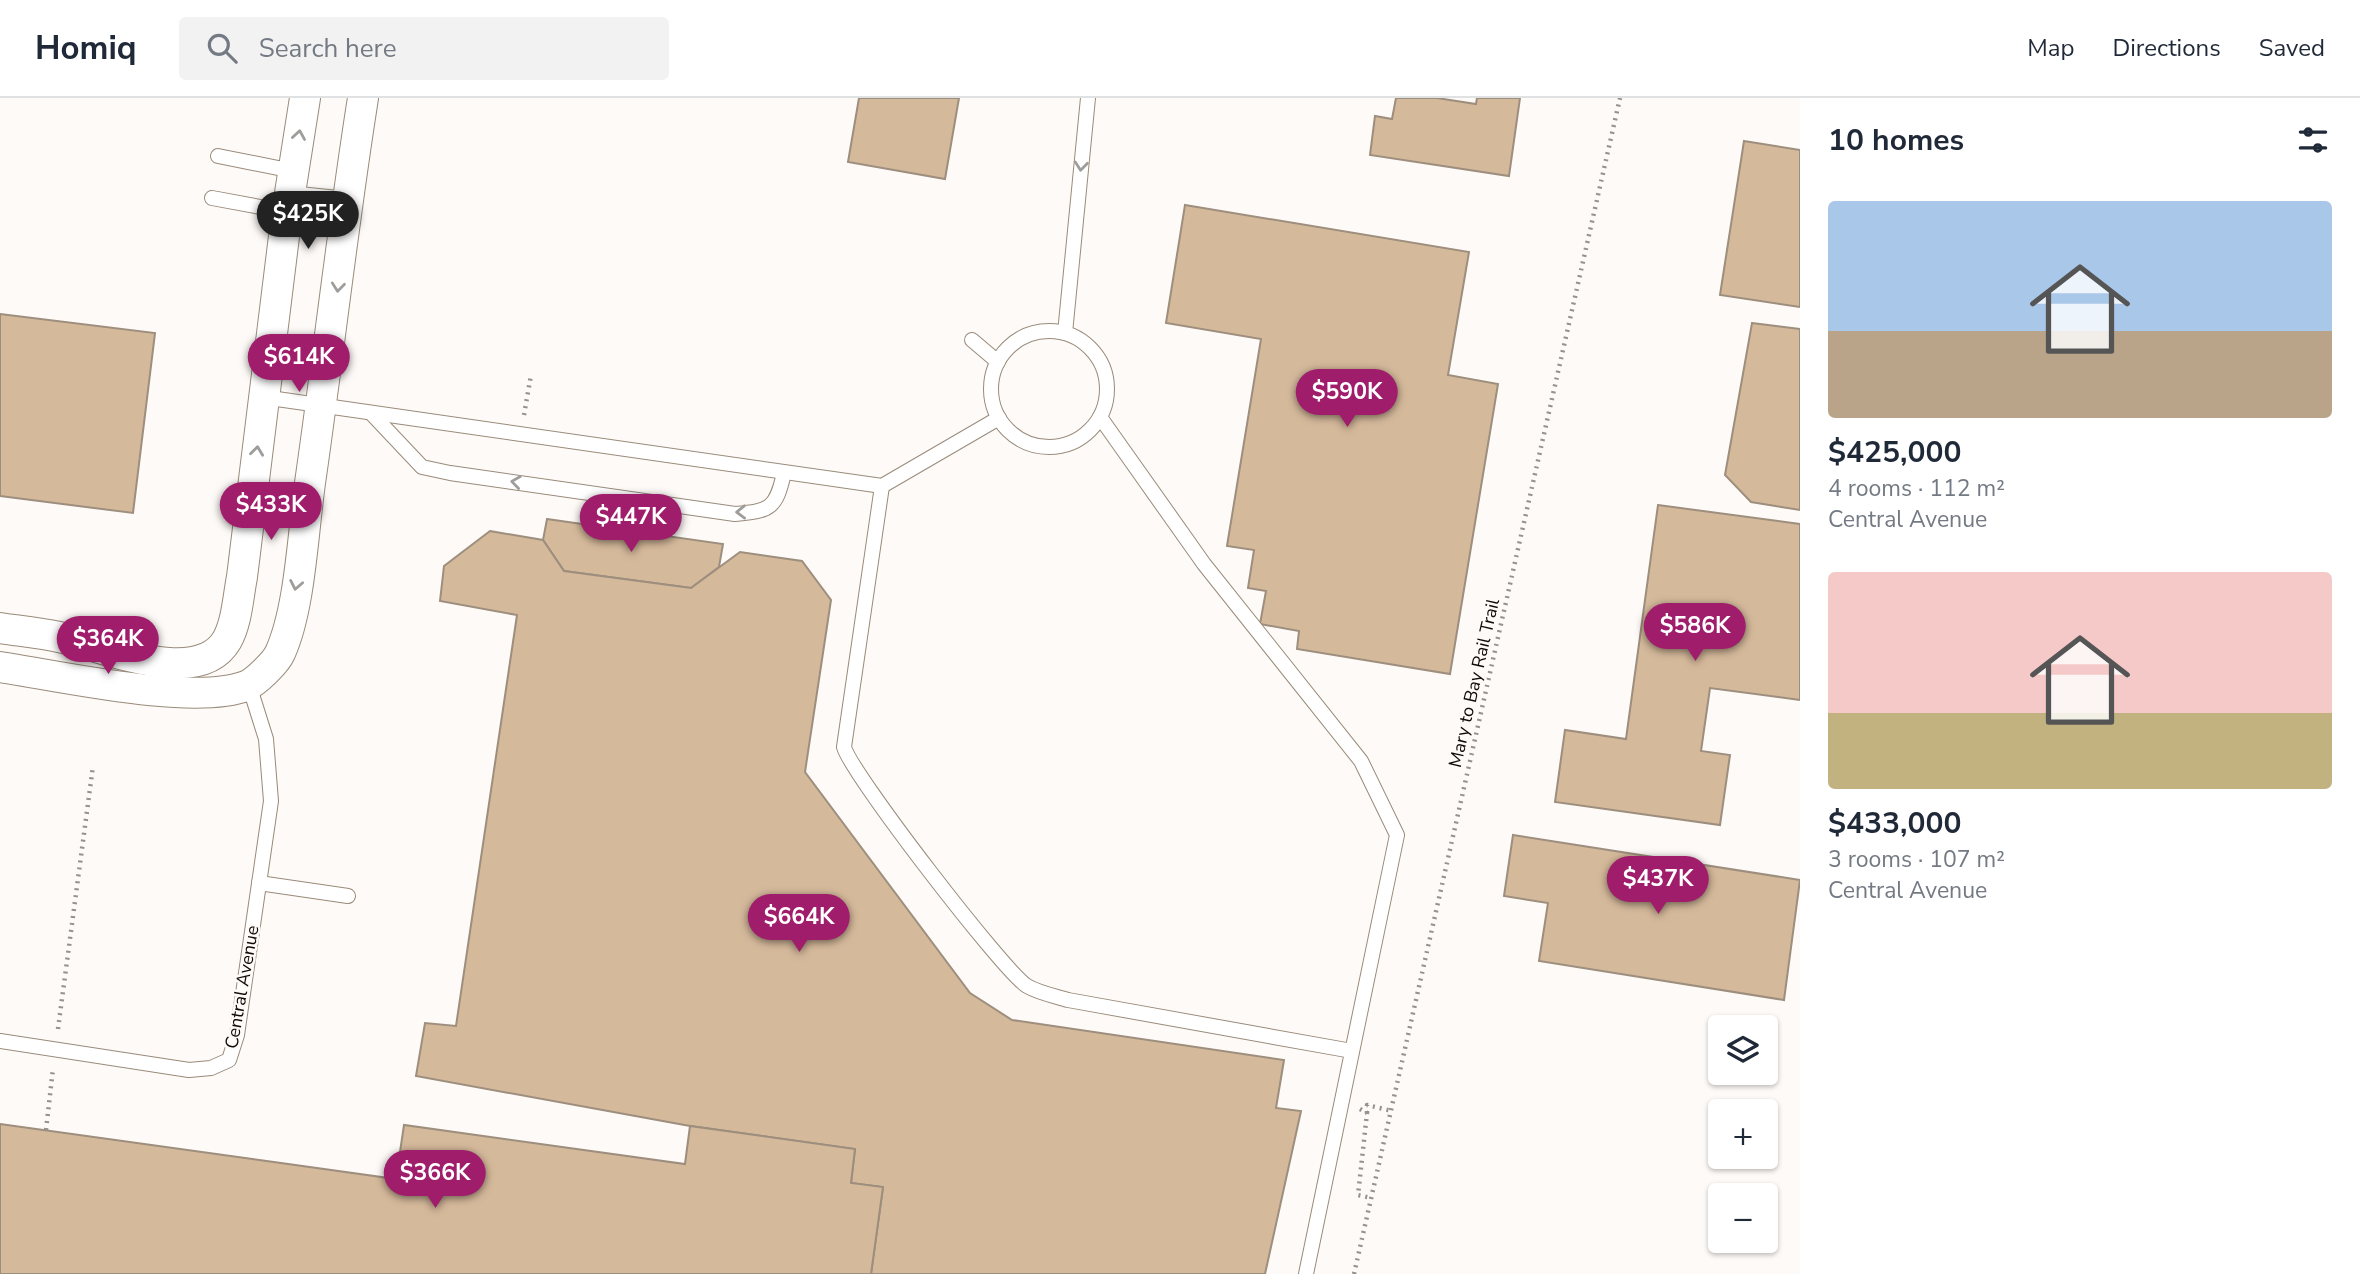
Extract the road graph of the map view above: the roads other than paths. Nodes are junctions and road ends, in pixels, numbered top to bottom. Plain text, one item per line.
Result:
1 (305, 98) edge
2 (363, 98) edge
3 (1088, 98) edge
4 (218, 156) dead end
5 (290, 192) junction
6 (212, 198) dead end
7 (347, 199) junction
8 (1065, 333) junction
9 (972, 340) dead end
10 (998, 362) junction
11 (263, 397) junction
12 (323, 407) junction
13 (371, 413) junction
14 (1100, 417) junction
15 (999, 418) junction
16 (784, 473) junction
17 (882, 486) junction
18 (0, 628) edge
19 (0, 667) edge
20 (235, 689) junction
21 (259, 883) junction
22 (348, 896) dead end
23 (0, 1041) edge
24 (1352, 1051) junction
25 (1306, 1274) edge

5 -> 1 street
2 - 7 street
3 -> 8 lane
4 - 5 lane
5 - 6 lane
5 - 7 lane
5 - 11 street
7 -> 12 street
8 - 10 lane
8 - 14 lane
9 - 10 lane
10 - 15 lane
11 - 12 lane
18 -> 11 street
12 - 13 lane
12 -> 20 street
13 - 16 lane
16 -> 13 lane
14 - 15 lane
14 - 24 lane
15 - 17 lane
16 - 17 lane
17 - 24 lane
19 - 20 street
20 - 21 lane, Central Avenue
21 - 22 lane
21 - 23 lane, Central Avenue
24 - 25 lane

